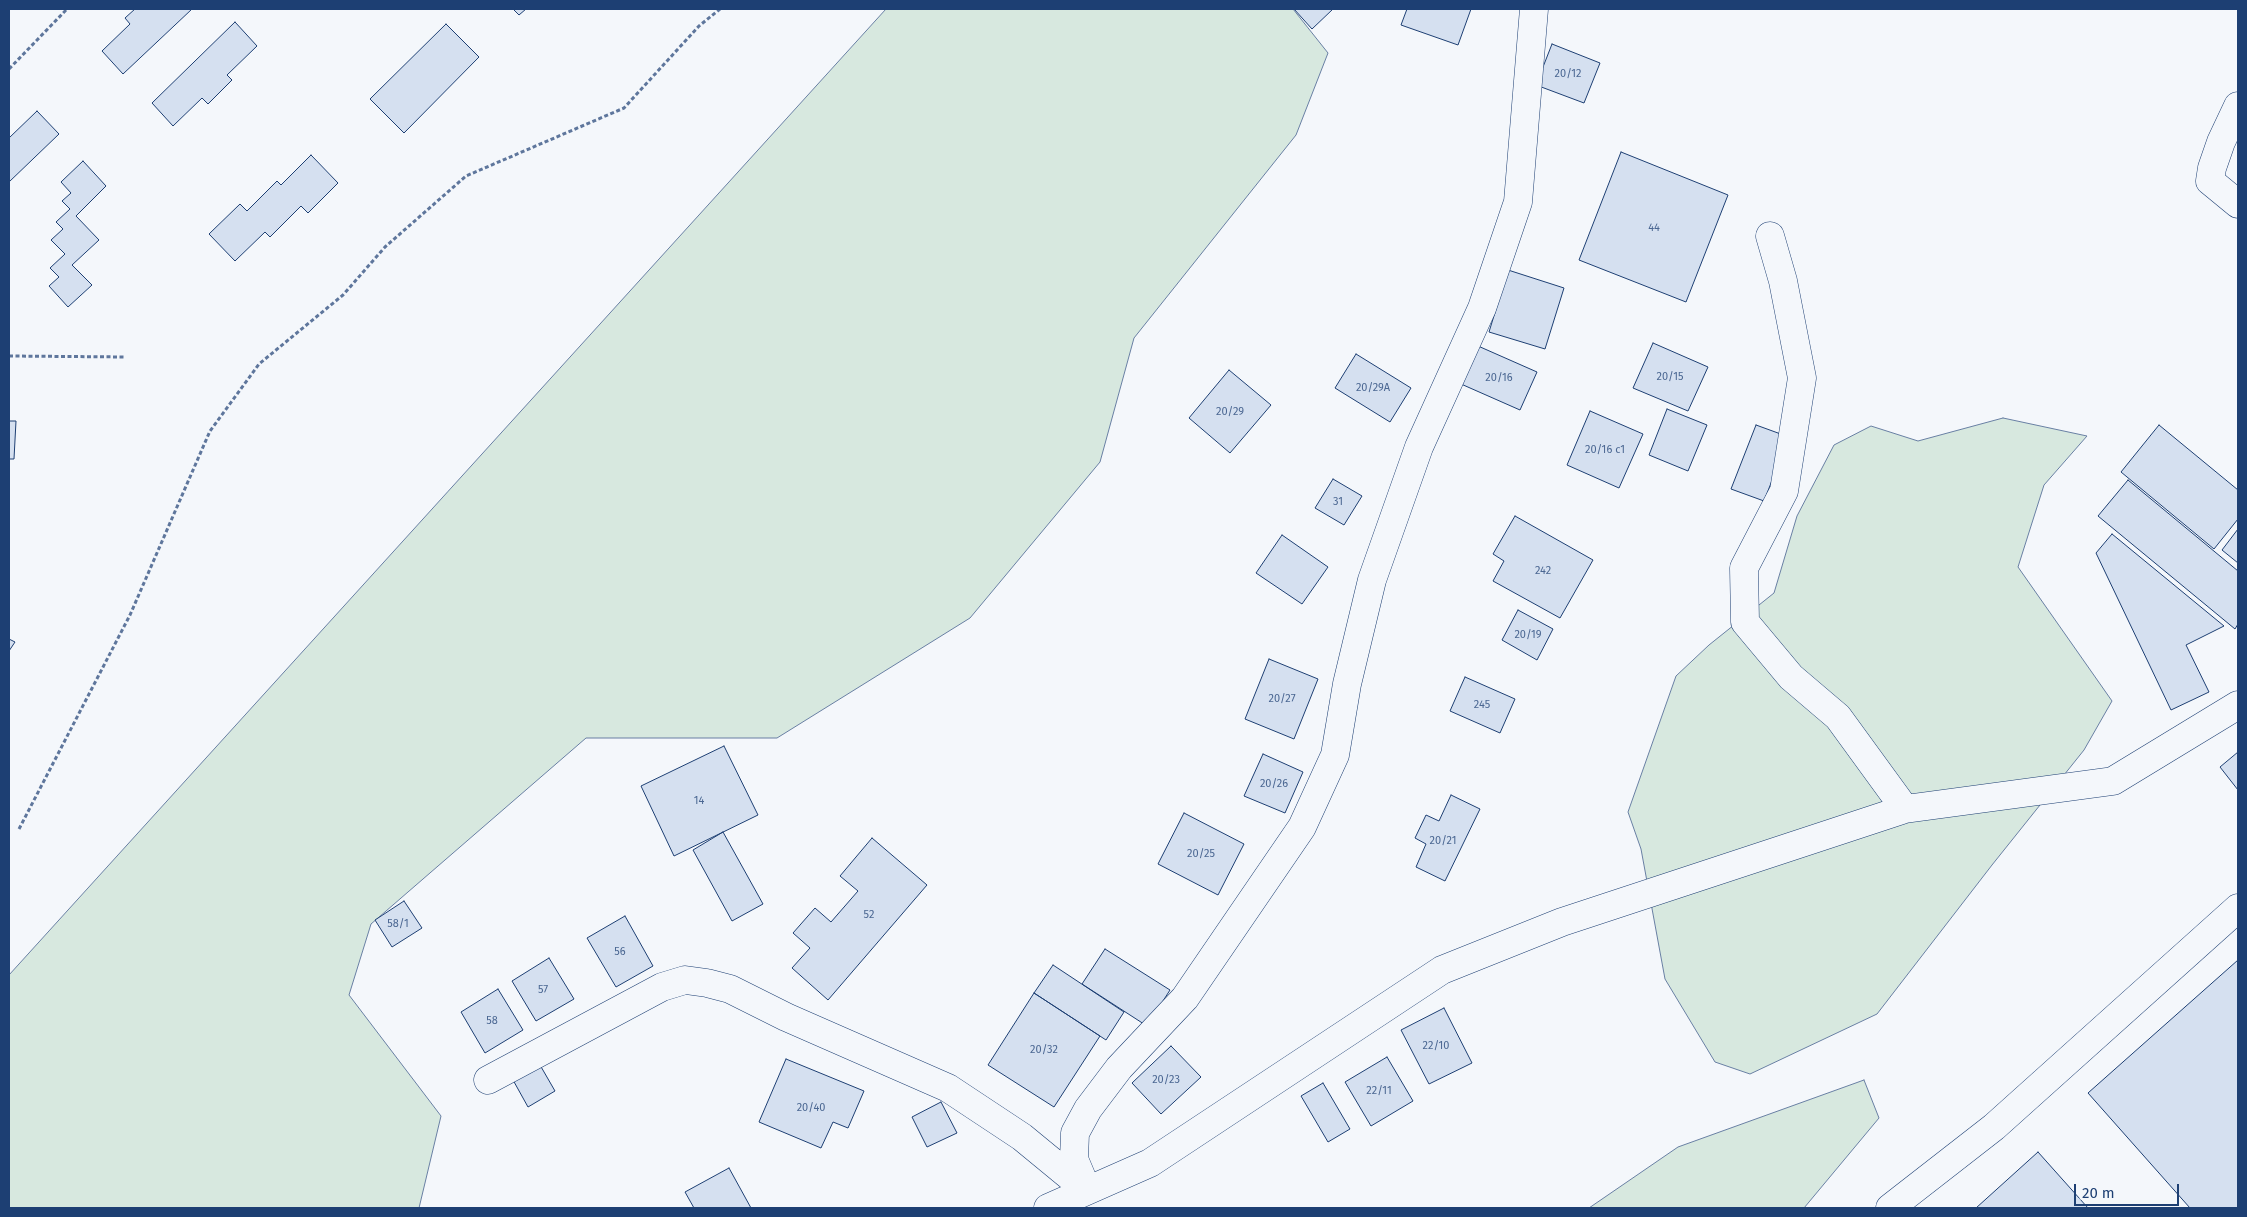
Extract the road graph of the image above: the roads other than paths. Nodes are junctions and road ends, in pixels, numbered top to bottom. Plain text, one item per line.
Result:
1 (1534, 9) edge
2 (2238, 106) edge
3 (2238, 204) edge
4 (1770, 236) dead end
5 (2238, 705) edge
6 (1906, 809) junction
7 (2238, 908) edge
8 (488, 1080) dead end
9 (1087, 1190) junction
10 (1048, 1208) edge
11 (1890, 1208) edge

1 - 9 street
2 - 3 street
4 - 6 street
5 - 6 street
6 - 9 street
7 - 11 street
8 - 9 street
9 - 10 street

